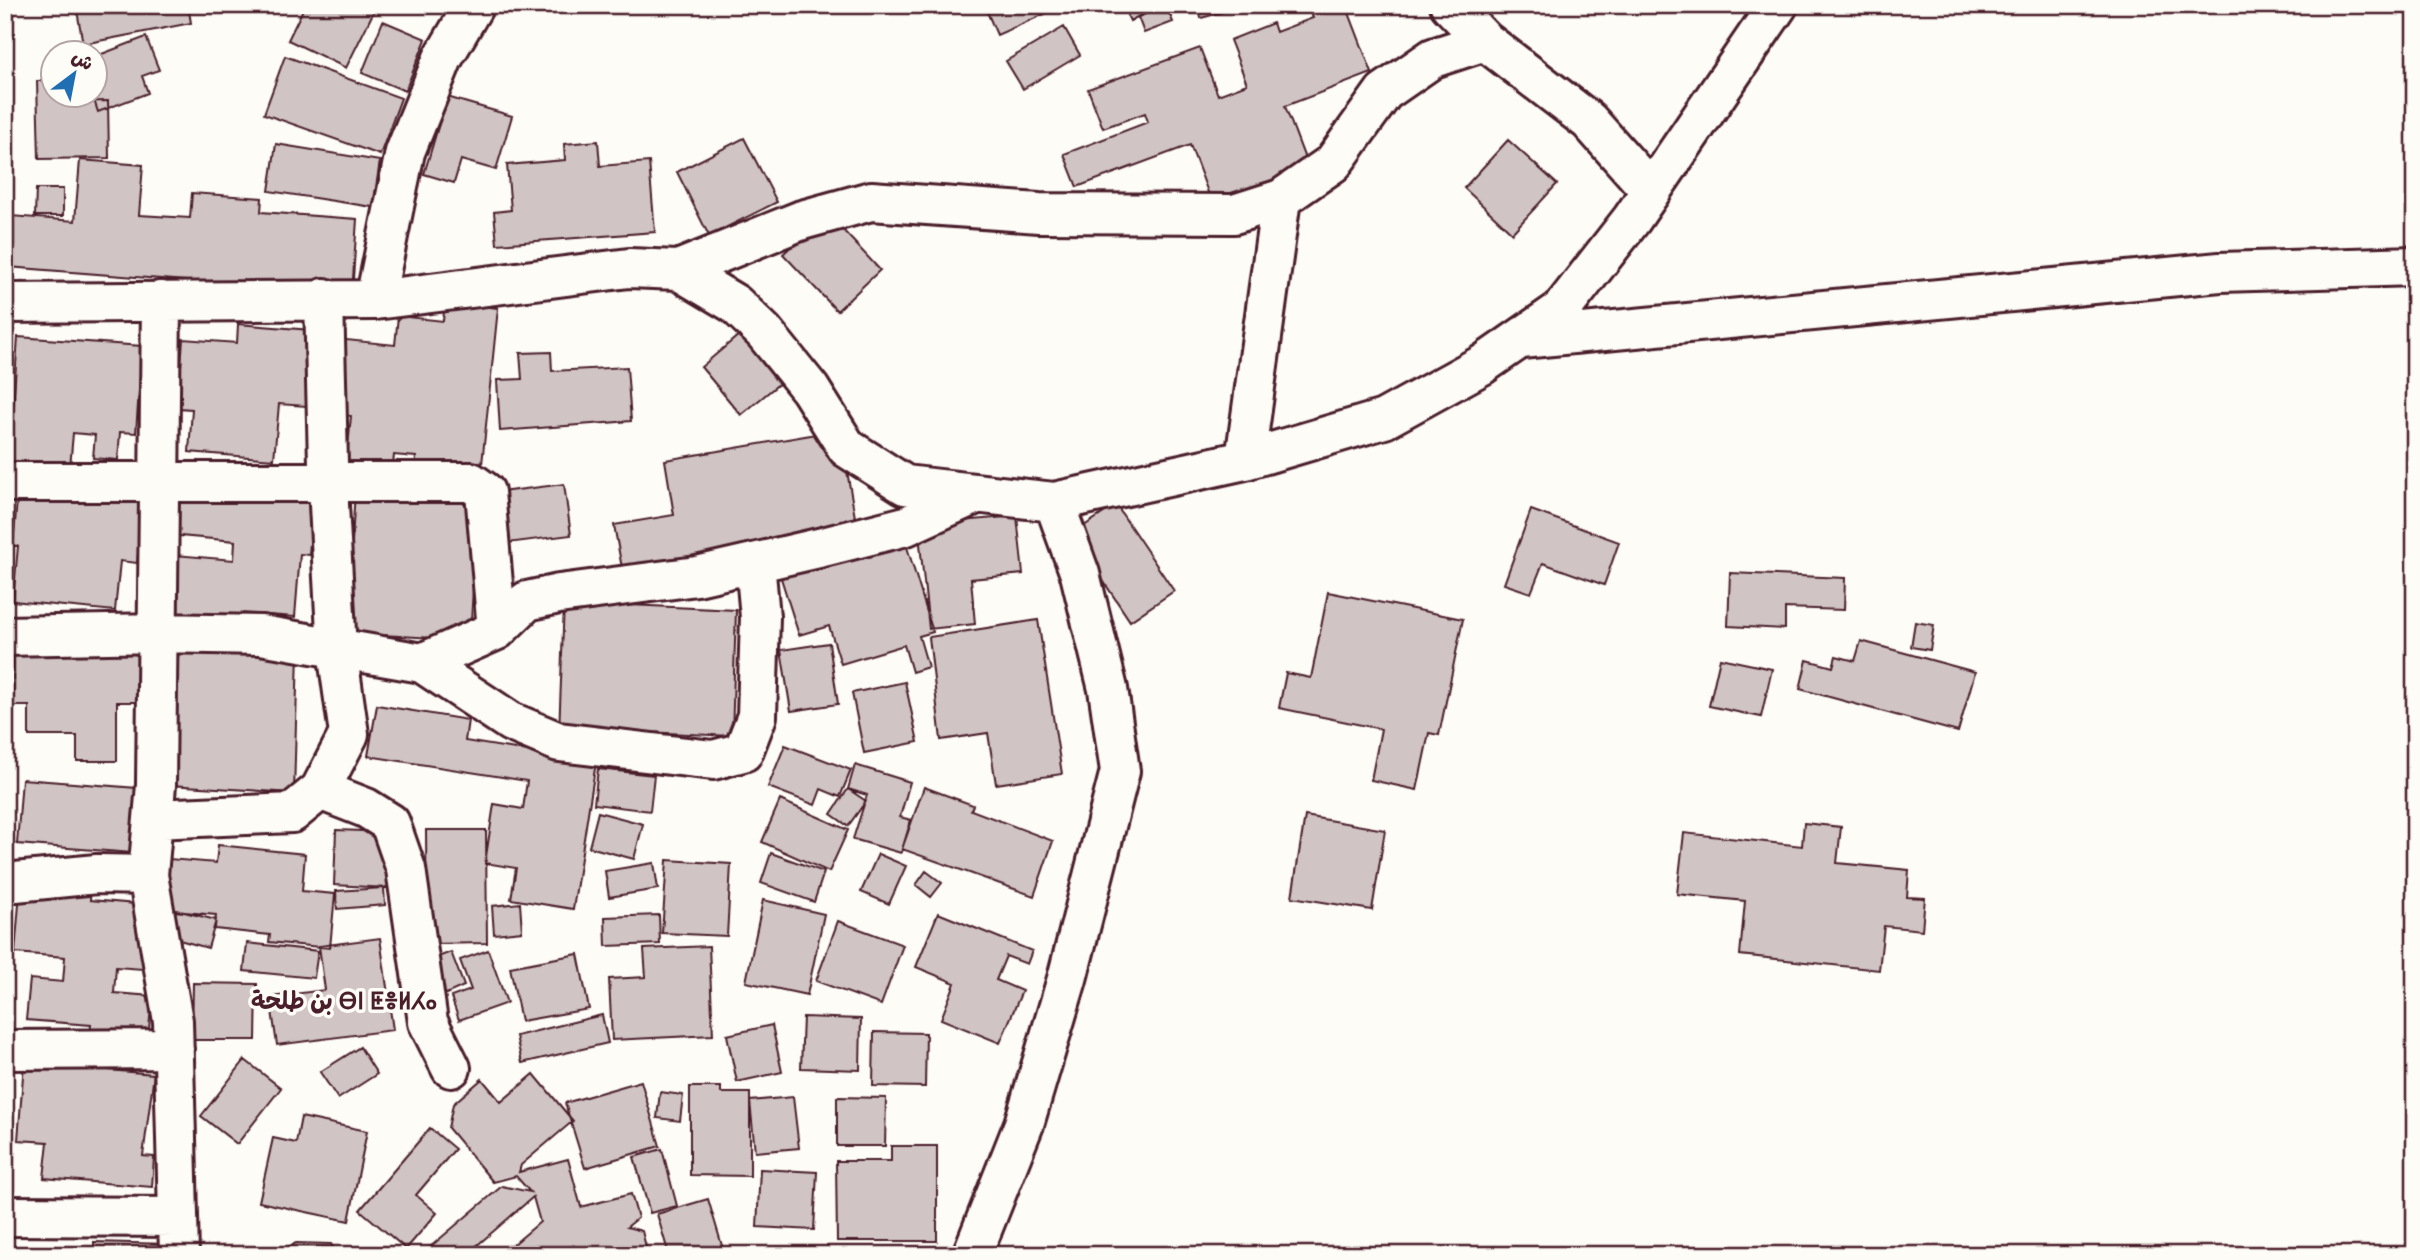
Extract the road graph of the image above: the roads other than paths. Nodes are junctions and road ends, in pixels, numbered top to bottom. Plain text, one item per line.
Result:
1 (474, 5) edge
2 (1450, 5) edge
3 (1778, 5) edge
4 (1485, 41) junction
5 (1651, 191) junction
6 (1282, 199) junction
7 (2415, 266) edge
8 (678, 270) junction
9 (324, 298) junction
10 (375, 300) junction
11 (161, 301) junction
12 (5, 303) edge
13 (1519, 339) junction
14 (1245, 460) junction
15 (160, 480) junction
16 (329, 480) junction
17 (5, 482) edge
18 (976, 494) junction
19 (1054, 502) junction
20 (755, 563) junction
21 (496, 630) junction
22 (159, 633) junction
23 (5, 636) edge
24 (337, 650) junction
25 (422, 663) junction
26 (320, 790) junction
27 (153, 819) junction
28 (148, 875) junction
29 (5, 883) edge
30 (174, 1049) junction
31 (5, 1050) edge
32 (451, 1068) dead end
33 (5, 1216) edge
34 (178, 1217) junction
35 (179, 1255) edge
36 (972, 1255) edge

1 - 10 street
2 - 4 street
3 - 5 street
4 - 5 street
4 - 6 street
5 - 13 street
6 - 8 street
6 - 14 street
7 - 13 street
8 - 10 street
8 - 18 street
9 - 10 street
9 - 11 street
9 - 16 street
11 - 12 street
11 - 15 street
13 - 14 street
14 - 19 street
15 - 16 street
15 - 17 street
15 - 22 street
16 - 21 street
16 - 24 street
18 - 19 street
18 - 20 street
19 - 36 street
20 - 21 street
20 - 25 street
21 - 25 street
22 - 23 street
22 - 24 street
22 - 27 street
24 - 25 street
24 - 26 street
26 - 27 street
26 - 32 street
27 - 28 street
28 - 29 street
28 - 30 street
30 - 31 street
30 - 34 street
33 - 34 street
34 - 35 street

